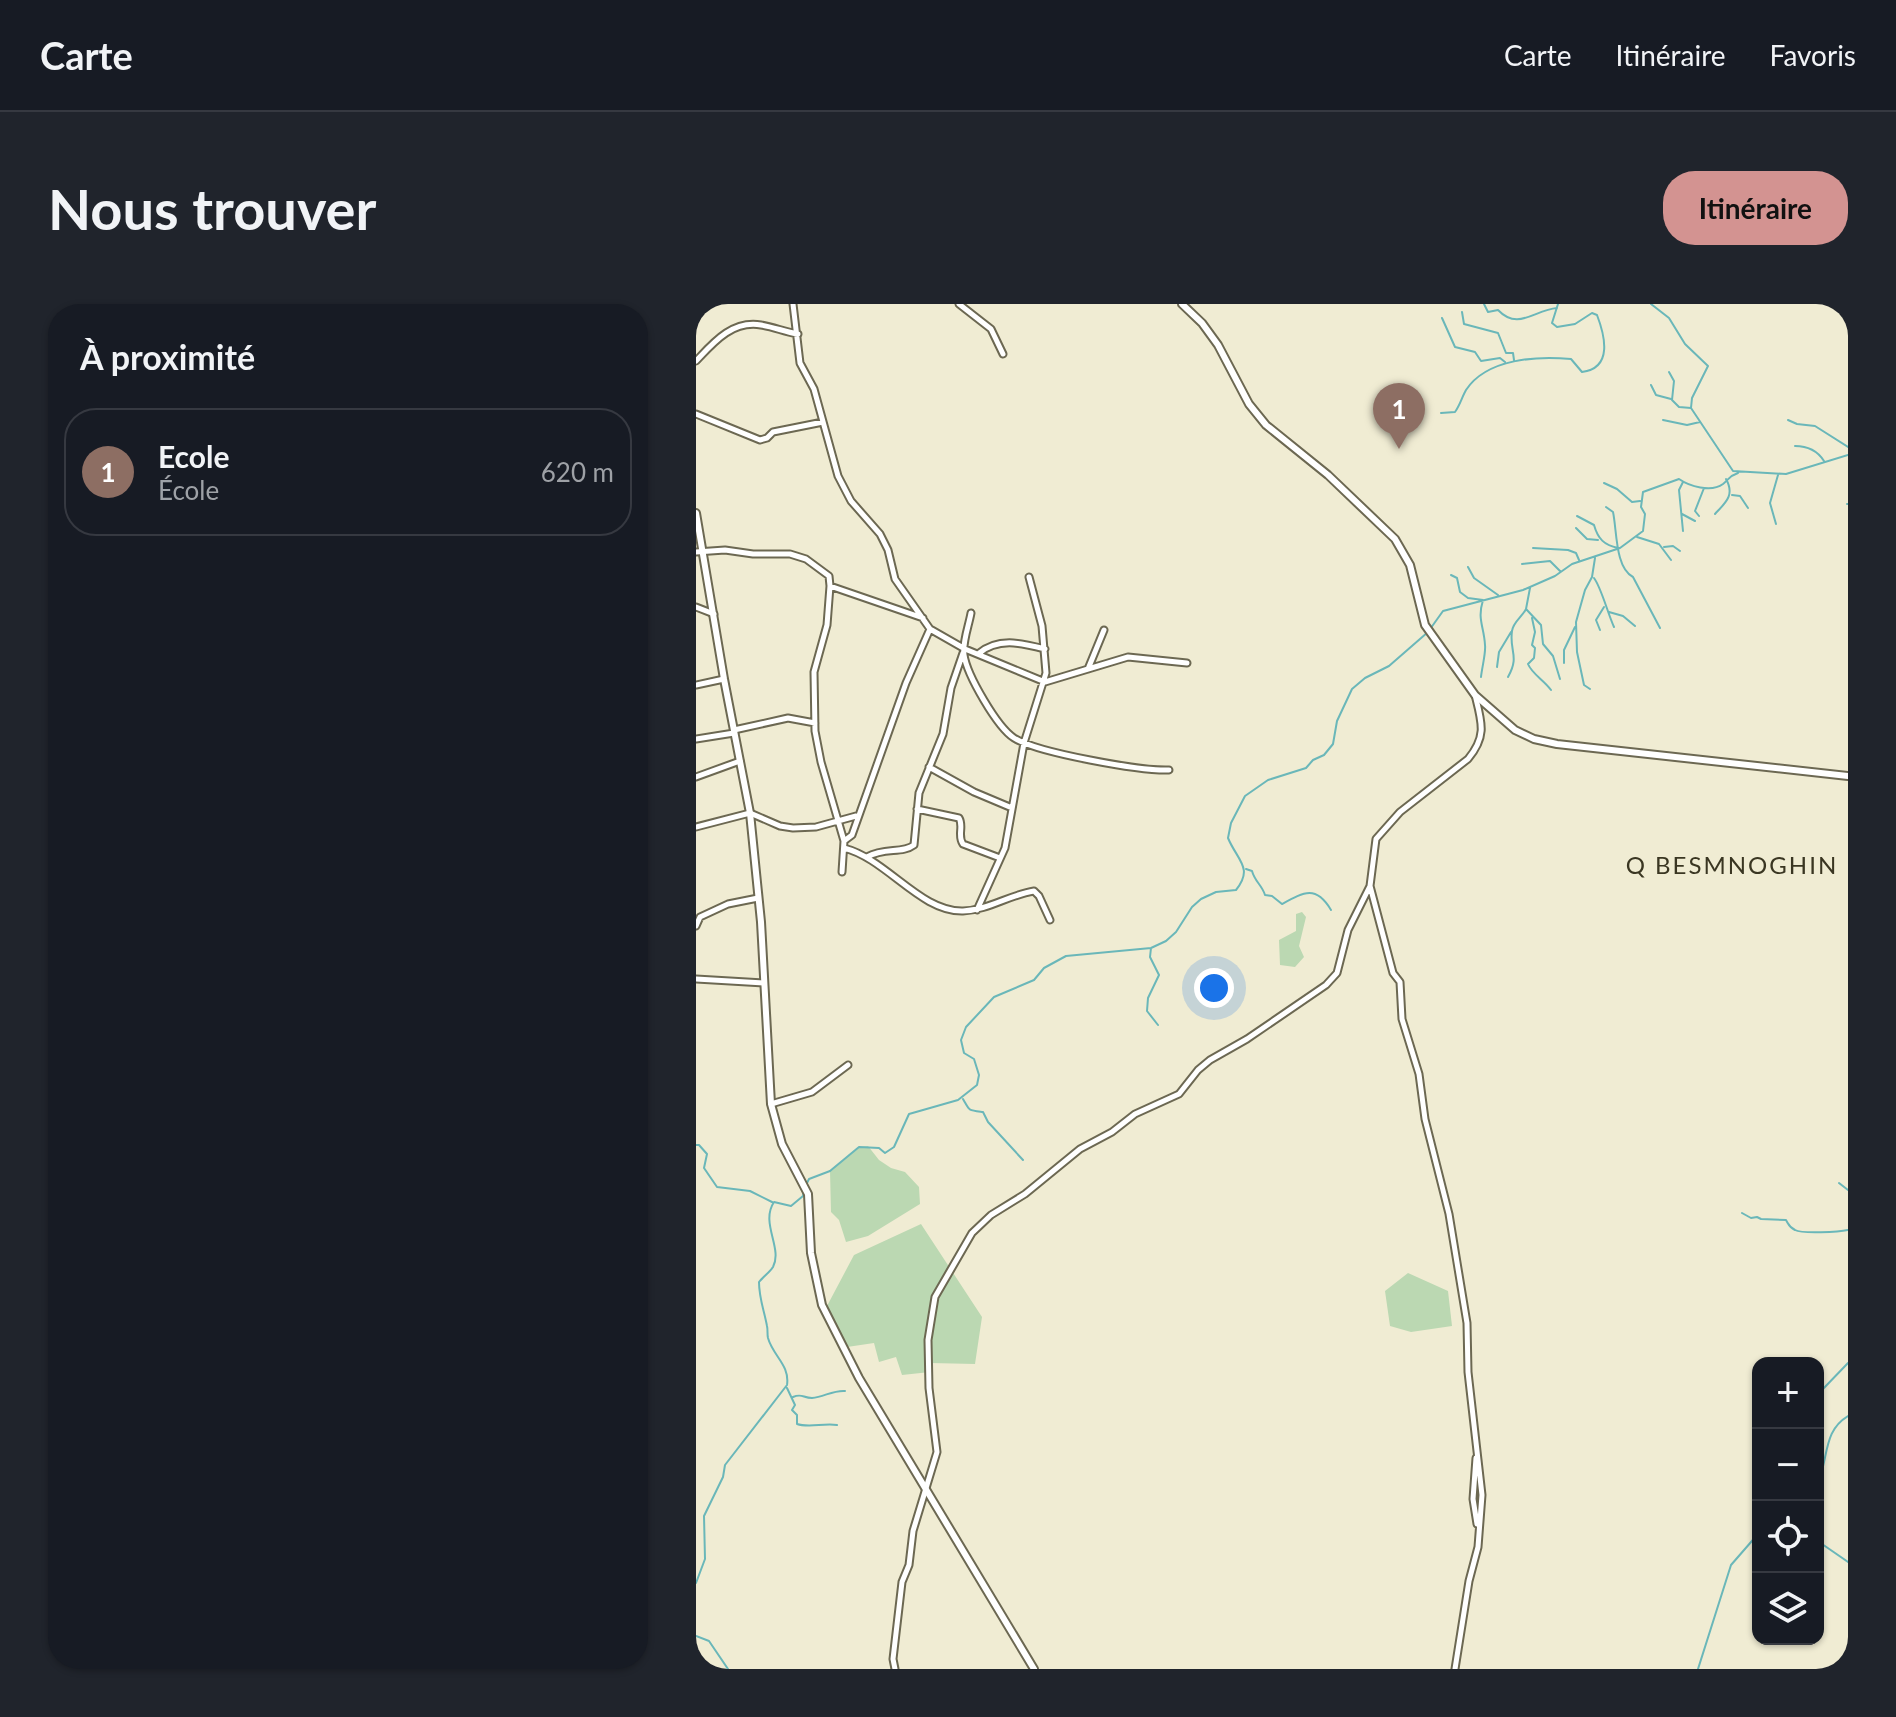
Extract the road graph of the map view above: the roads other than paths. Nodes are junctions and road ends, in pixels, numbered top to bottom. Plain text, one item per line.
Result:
1 (793, 304) edge
2 (959, 304) edge
3 (1182, 304) edge
4 (798, 334) junction
5 (1003, 354) dead end
6 (696, 361) edge
7 (696, 414) edge
8 (823, 422) junction
9 (696, 513) edge
10 (700, 551) edge
11 (1029, 577) dead end
12 (830, 586) junction
13 (696, 607) edge
14 (971, 613) dead end
15 (715, 615) junction
16 (923, 618) junction
17 (930, 629) junction
18 (1104, 630) dead end
19 (1045, 649) junction
20 (964, 651) junction
21 (977, 655) junction
22 (1187, 663) dead end
23 (1087, 670) junction
24 (724, 679) junction
25 (1045, 682) junction
26 (696, 685) edge
27 (1475, 695) junction
28 (815, 723) junction
29 (734, 731) junction
30 (696, 739) edge
31 (1024, 743) junction
32 (741, 761) junction
33 (929, 767) junction
34 (1169, 770) dead end
35 (1848, 776) edge
36 (696, 777) edge
37 (1012, 808) junction
38 (917, 809) junction
39 (750, 813) junction
40 (857, 815) junction
41 (839, 820) junction
42 (696, 827) edge
43 (844, 844) junction
44 (867, 857) junction
45 (1000, 858) junction
46 (842, 872) dead end
47 (1370, 886) junction
48 (758, 898) junction
49 (977, 910) junction
50 (1050, 920) dead end
51 (696, 926) edge
52 (696, 979) edge
53 (764, 983) junction
54 (848, 1065) dead end
55 (771, 1104) junction
56 (927, 1491) junction
57 (895, 1669) edge
58 (1034, 1669) edge
59 (1455, 1669) edge

1 - 4 street
2 - 5 street
3 - 27 street
4 - 6 street
4 - 8 street
7 - 8 street
8 - 16 street
9 - 10 street
10 - 12 street
10 - 15 street
11 - 19 street
12 - 16 street
12 - 28 street
13 - 15 street
14 - 20 street
15 - 24 street
16 - 17 street
17 - 20 street
17 - 40 street
18 - 23 street
19 - 21 street
19 - 25 street
20 - 21 street
20 - 31 street
20 - 33 street
21 - 25 street
22 - 23 street
23 - 25 street
24 - 26 street
24 - 29 street
25 - 31 street
27 - 35 street
27 - 47 street
28 - 29 street
28 - 41 street
29 - 30 street
29 - 32 street
31 - 34 street
31 - 37 street
32 - 36 street
32 - 39 street
33 - 37 street
33 - 38 street
37 - 45 street
38 - 44 street
38 - 45 street
39 - 41 street
39 - 42 street
39 - 48 street
40 - 41 street
40 - 43 street
41 - 43 street
43 - 44 street
43 - 46 street
44 - 49 street
45 - 49 street
47 - 56 street
47 - 59 street
48 - 51 street
48 - 53 street
49 - 50 street
52 - 53 street
53 - 55 street
54 - 55 street
55 - 56 street
56 - 57 street
56 - 58 street

